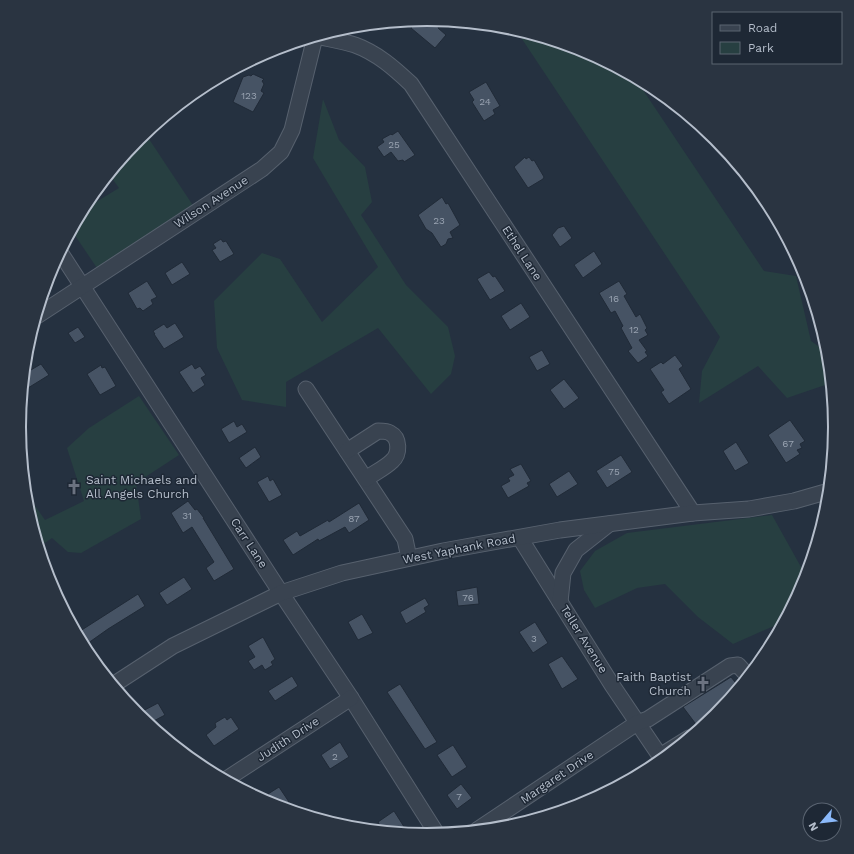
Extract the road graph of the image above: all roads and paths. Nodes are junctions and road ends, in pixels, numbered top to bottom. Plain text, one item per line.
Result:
1 (326, 39) edge
2 (314, 43) edge
3 (64, 258) edge
4 (82, 286) junction
5 (43, 311) edge
6 (306, 389) dead end
7 (347, 451) junction
8 (366, 479) junction
9 (822, 493) edge
10 (693, 513) junction
11 (609, 524) junction
12 (520, 538) junction
13 (409, 558) junction
14 (281, 592) junction
15 (560, 602) junction
16 (744, 672) edge
17 (118, 682) edge
18 (351, 698) junction
19 (637, 723) junction
20 (658, 754) edge
21 (230, 776) edge
22 (487, 824) edge
23 (433, 828) edge

1 - 10 street, Ethel Lane
2 - 4 street, Wilson Avenue
3 - 4 street, Carr Lane
4 - 5 street, Wilson Avenue
4 - 14 street, Carr Lane
6 - 7 street
7 - 8 street
7 - 8 street
8 - 13 street
9 - 10 street, West Yaphank Road
10 - 11 street, West Yaphank Road
11 - 12 street, West Yaphank Road
11 - 15 street
12 - 13 street, West Yaphank Road
12 - 15 street, Teller Avenue
13 - 14 street, West Yaphank Road
14 - 17 street, West Yaphank Road
14 - 18 street, Carr Lane
15 - 19 street, Teller Avenue
16 - 19 street, Margaret Drive
18 - 21 street, Judith Drive
18 - 23 street, Carr Lane
19 - 20 street, Teller Avenue
19 - 22 street, Margaret Drive

